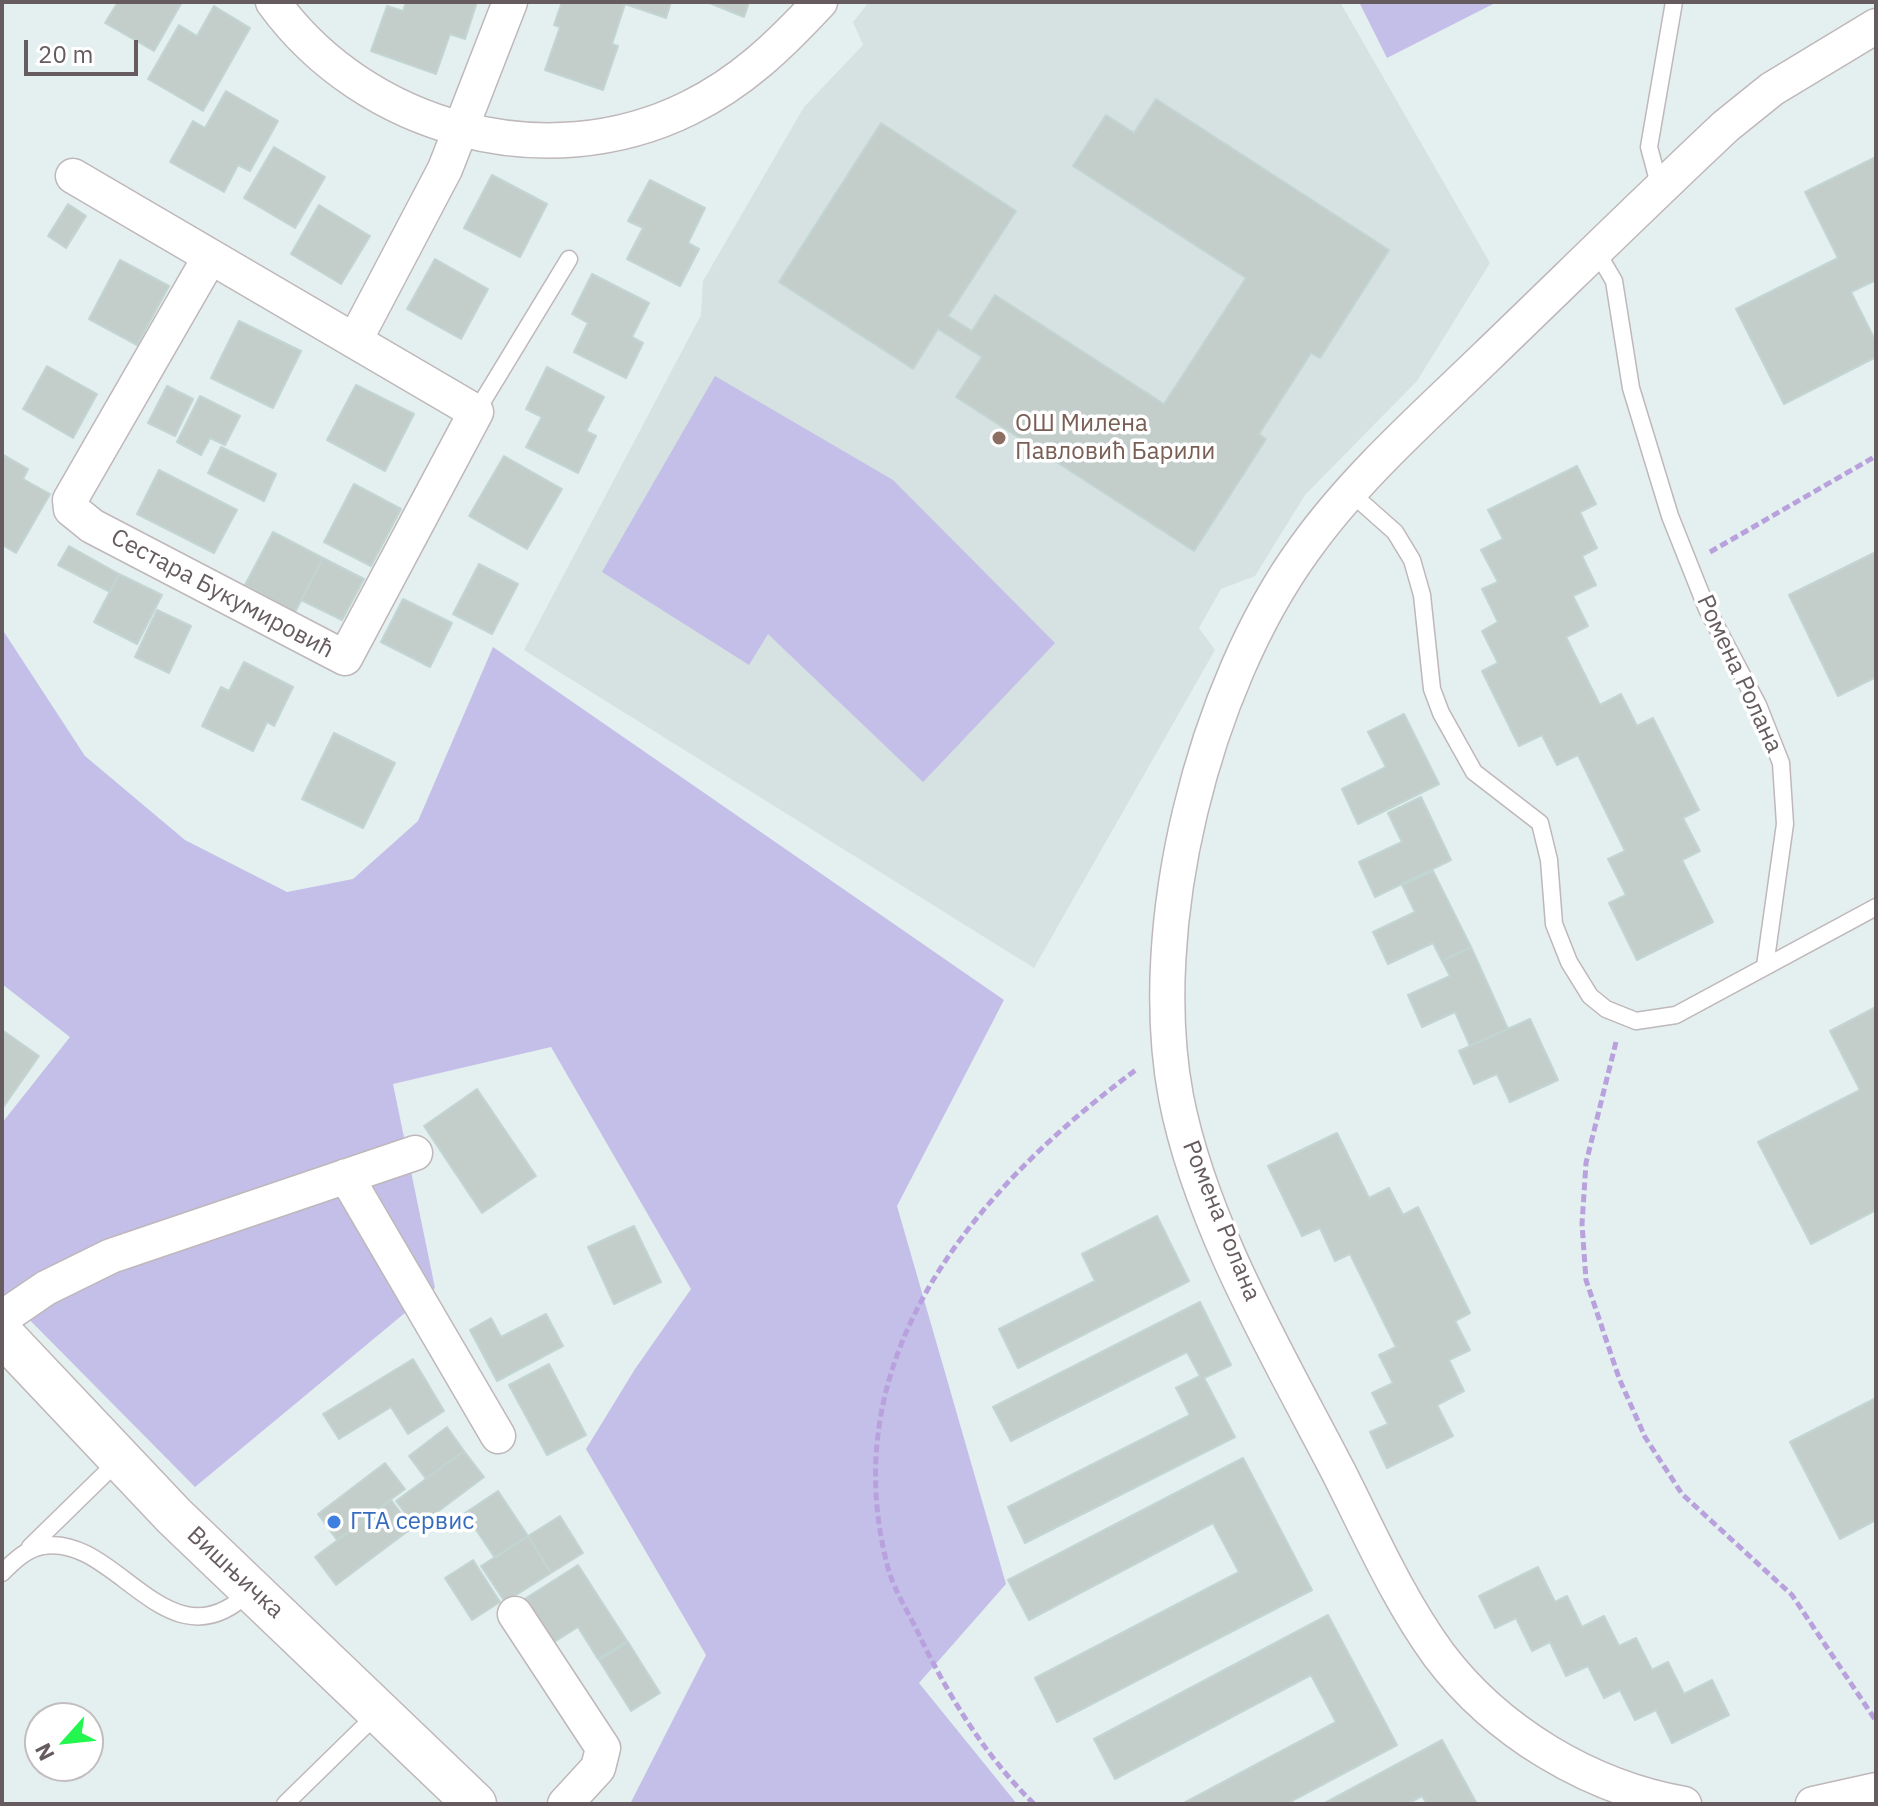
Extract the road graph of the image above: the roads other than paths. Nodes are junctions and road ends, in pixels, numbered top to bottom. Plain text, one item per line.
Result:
1 (273, 2) edge
2 (510, 2) edge
3 (820, 2) edge
4 (1674, 2) edge
5 (1876, 26) edge
6 (462, 132) junction
7 (73, 176) dead end
8 (1660, 188) junction
9 (1597, 252) junction
10 (210, 257) junction
11 (569, 259) dead end
12 (355, 340) junction
13 (476, 412) junction
14 (1351, 493) junction
15 (1876, 907) edge
16 (1765, 966) junction
17 (415, 1153) dead end
18 (346, 1176) junction
19 (2, 1318) edge
20 (2, 1334) edge
21 (498, 1436) dead end
22 (120, 1459) junction
23 (23, 1554) junction
24 (2, 1573) edge
25 (252, 1589) junction
26 (515, 1614) dead end
27 (380, 1711) junction
28 (1876, 1790) edge
29 (285, 1804) edge
30 (475, 1804) edge
31 (565, 1804) edge
32 (1684, 1804) edge
33 (1813, 1804) edge

1 - 6 street
2 - 6 street
3 - 6 street
4 - 8 lane
5 - 8 street
6 - 12 street
7 - 10 street
8 - 9 street
9 - 14 street, Ромена Ролана
9 - 16 lane, Ромена Ролана
10 - 12 street
10 - 13 street, Сестара Букумировић
11 - 13 lane
12 - 13 street
14 - 16 lane
14 - 32 street, Ромена Ролана
15 - 16 lane
17 - 18 street
18 - 19 street
18 - 21 street
20 - 22 street, Вишњичка
22 - 23 lane
22 - 25 street, Вишњичка
23 - 24 lane
23 - 25 lane
25 - 27 street, Вишњичка
26 - 31 street
27 - 29 lane
27 - 30 street, Вишњичка
28 - 33 street

